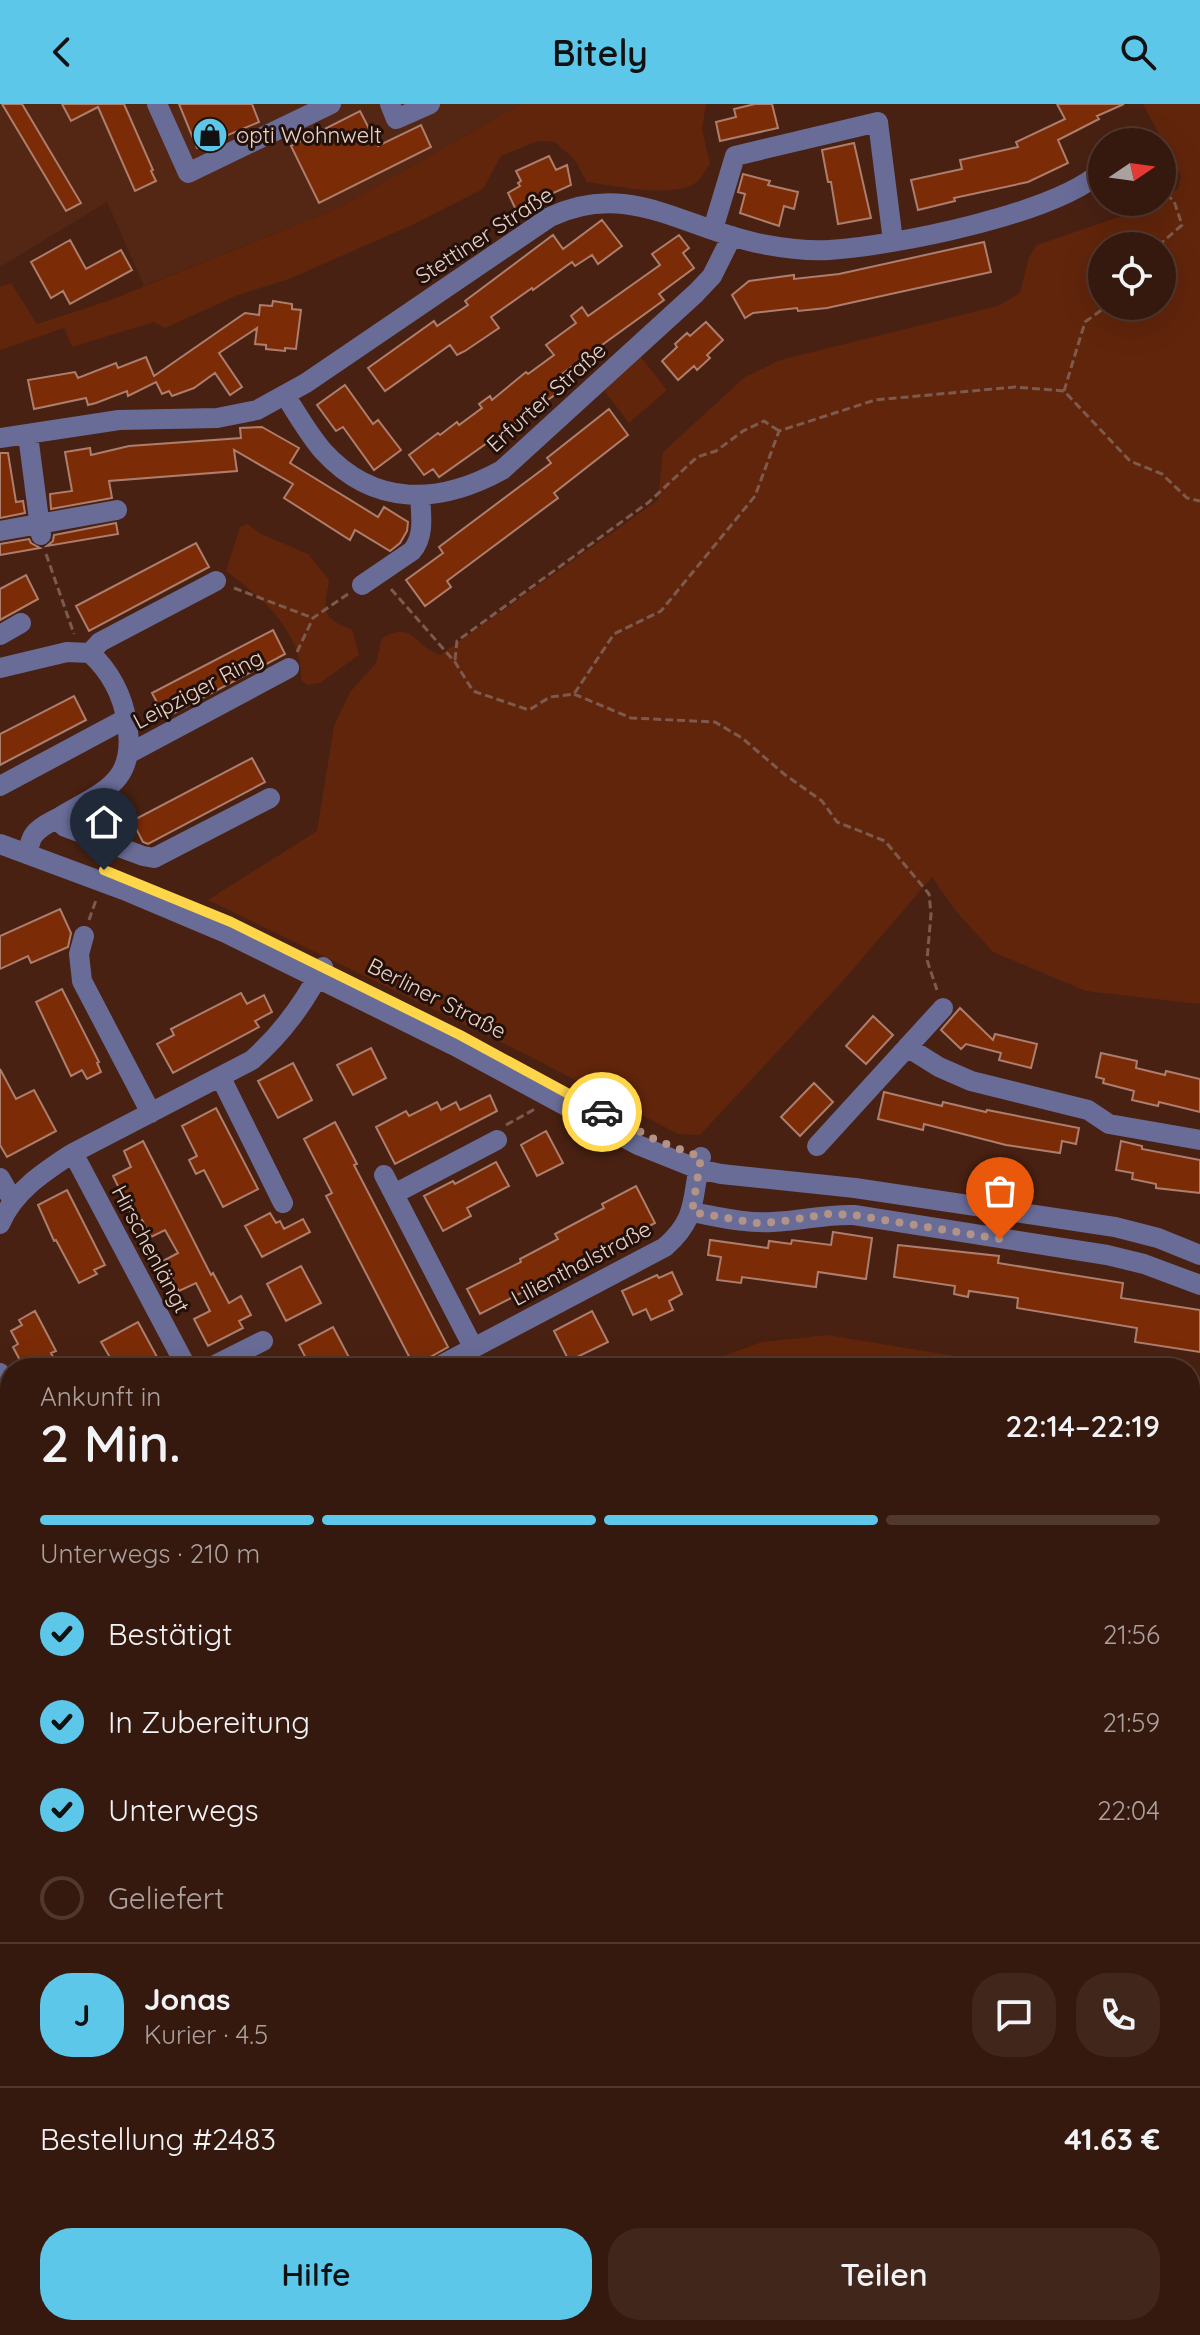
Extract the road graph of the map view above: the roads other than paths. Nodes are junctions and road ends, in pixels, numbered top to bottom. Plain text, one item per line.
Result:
1 (157, 104) edge
2 (331, 104) edge
3 (390, 104) edge
4 (430, 104) edge
5 (1088, 181) edge
6 (722, 233) junction
7 (893, 241) junction
8 (285, 395) junction
9 (28, 435) junction
10 (0, 438) edge
11 (420, 496) junction
12 (117, 510) dead end
13 (40, 530) junction
14 (0, 531) edge
15 (370, 579) road end
16 (216, 581) road end
17 (21, 623) dead end
18 (0, 635) edge
19 (85, 652) junction
20 (0, 668) edge
21 (289, 668) road end
22 (127, 718) junction
23 (130, 753) junction
24 (0, 786) edge
25 (270, 798) dead end
26 (56, 819) junction
27 (0, 832) edge
28 (0, 844) edge
29 (29, 848) junction
30 (84, 936) road end
31 (320, 972) junction
32 (943, 1008) road end
33 (907, 1047) junction
34 (221, 1078) junction
35 (151, 1113) junction
36 (497, 1140) road end
37 (1200, 1140) edge
38 (817, 1146) dead end
39 (73, 1153) junction
40 (700, 1163) junction
41 (384, 1175) dead end
42 (0, 1178) edge
43 (394, 1194) junction
44 (13, 1201) junction
45 (283, 1203) dead end
46 (692, 1212) junction
47 (0, 1224) edge
48 (1200, 1255) edge
49 (1200, 1285) edge
50 (263, 1341) dead end
51 (473, 1347) junction
52 (182, 1358) edge
53 (229, 1358) edge
54 (454, 1358) edge

1 - 2 street
3 - 4 street
5 - 7 street, Stettiner Straße
6 - 7 street, Stettiner Straße
6 - 7 street, Erfurter Straße
6 - 8 street, Stettiner Straße
6 - 11 street, Erfurter Straße
8 - 9 street, Stettiner Straße
8 - 11 street, Erfurter Straße
9 - 10 street, Stettiner Straße
9 - 13 street
11 - 15 street
12 - 13 street
13 - 14 street
16 - 19 street
17 - 18 street
19 - 20 street
19 - 22 street, Leipziger Ring
21 - 23 street, Leipziger Ring
22 - 23 street, Leipziger Ring
22 - 24 street, Leipziger Ring
23 - 26 street, Leipziger Ring
25 - 26 street
26 - 29 street, Leipziger Ring
27 - 29 street, Berliner Straße
28 - 29 street, Berliner Straße
29 - 31 street, Berliner Straße
29 - 31 street, Berliner Straße
30 - 35 street
31 - 34 street
31 - 40 street, Berliner Straße
31 - 40 street, Berliner Straße
32 - 33 street
33 - 37 street
33 - 38 street
34 - 35 street
34 - 45 street
35 - 39 street
36 - 43 street
39 - 44 street
39 - 52 street, Hirschenlängt
40 - 46 street, Lilienthalstraße
40 - 48 street, Berliner Straße
41 - 43 street
42 - 44 street
43 - 51 street
44 - 47 street
46 - 49 street
46 - 51 street, Lilienthalstraße
50 - 53 street
51 - 54 street, Lilienthalstraße

